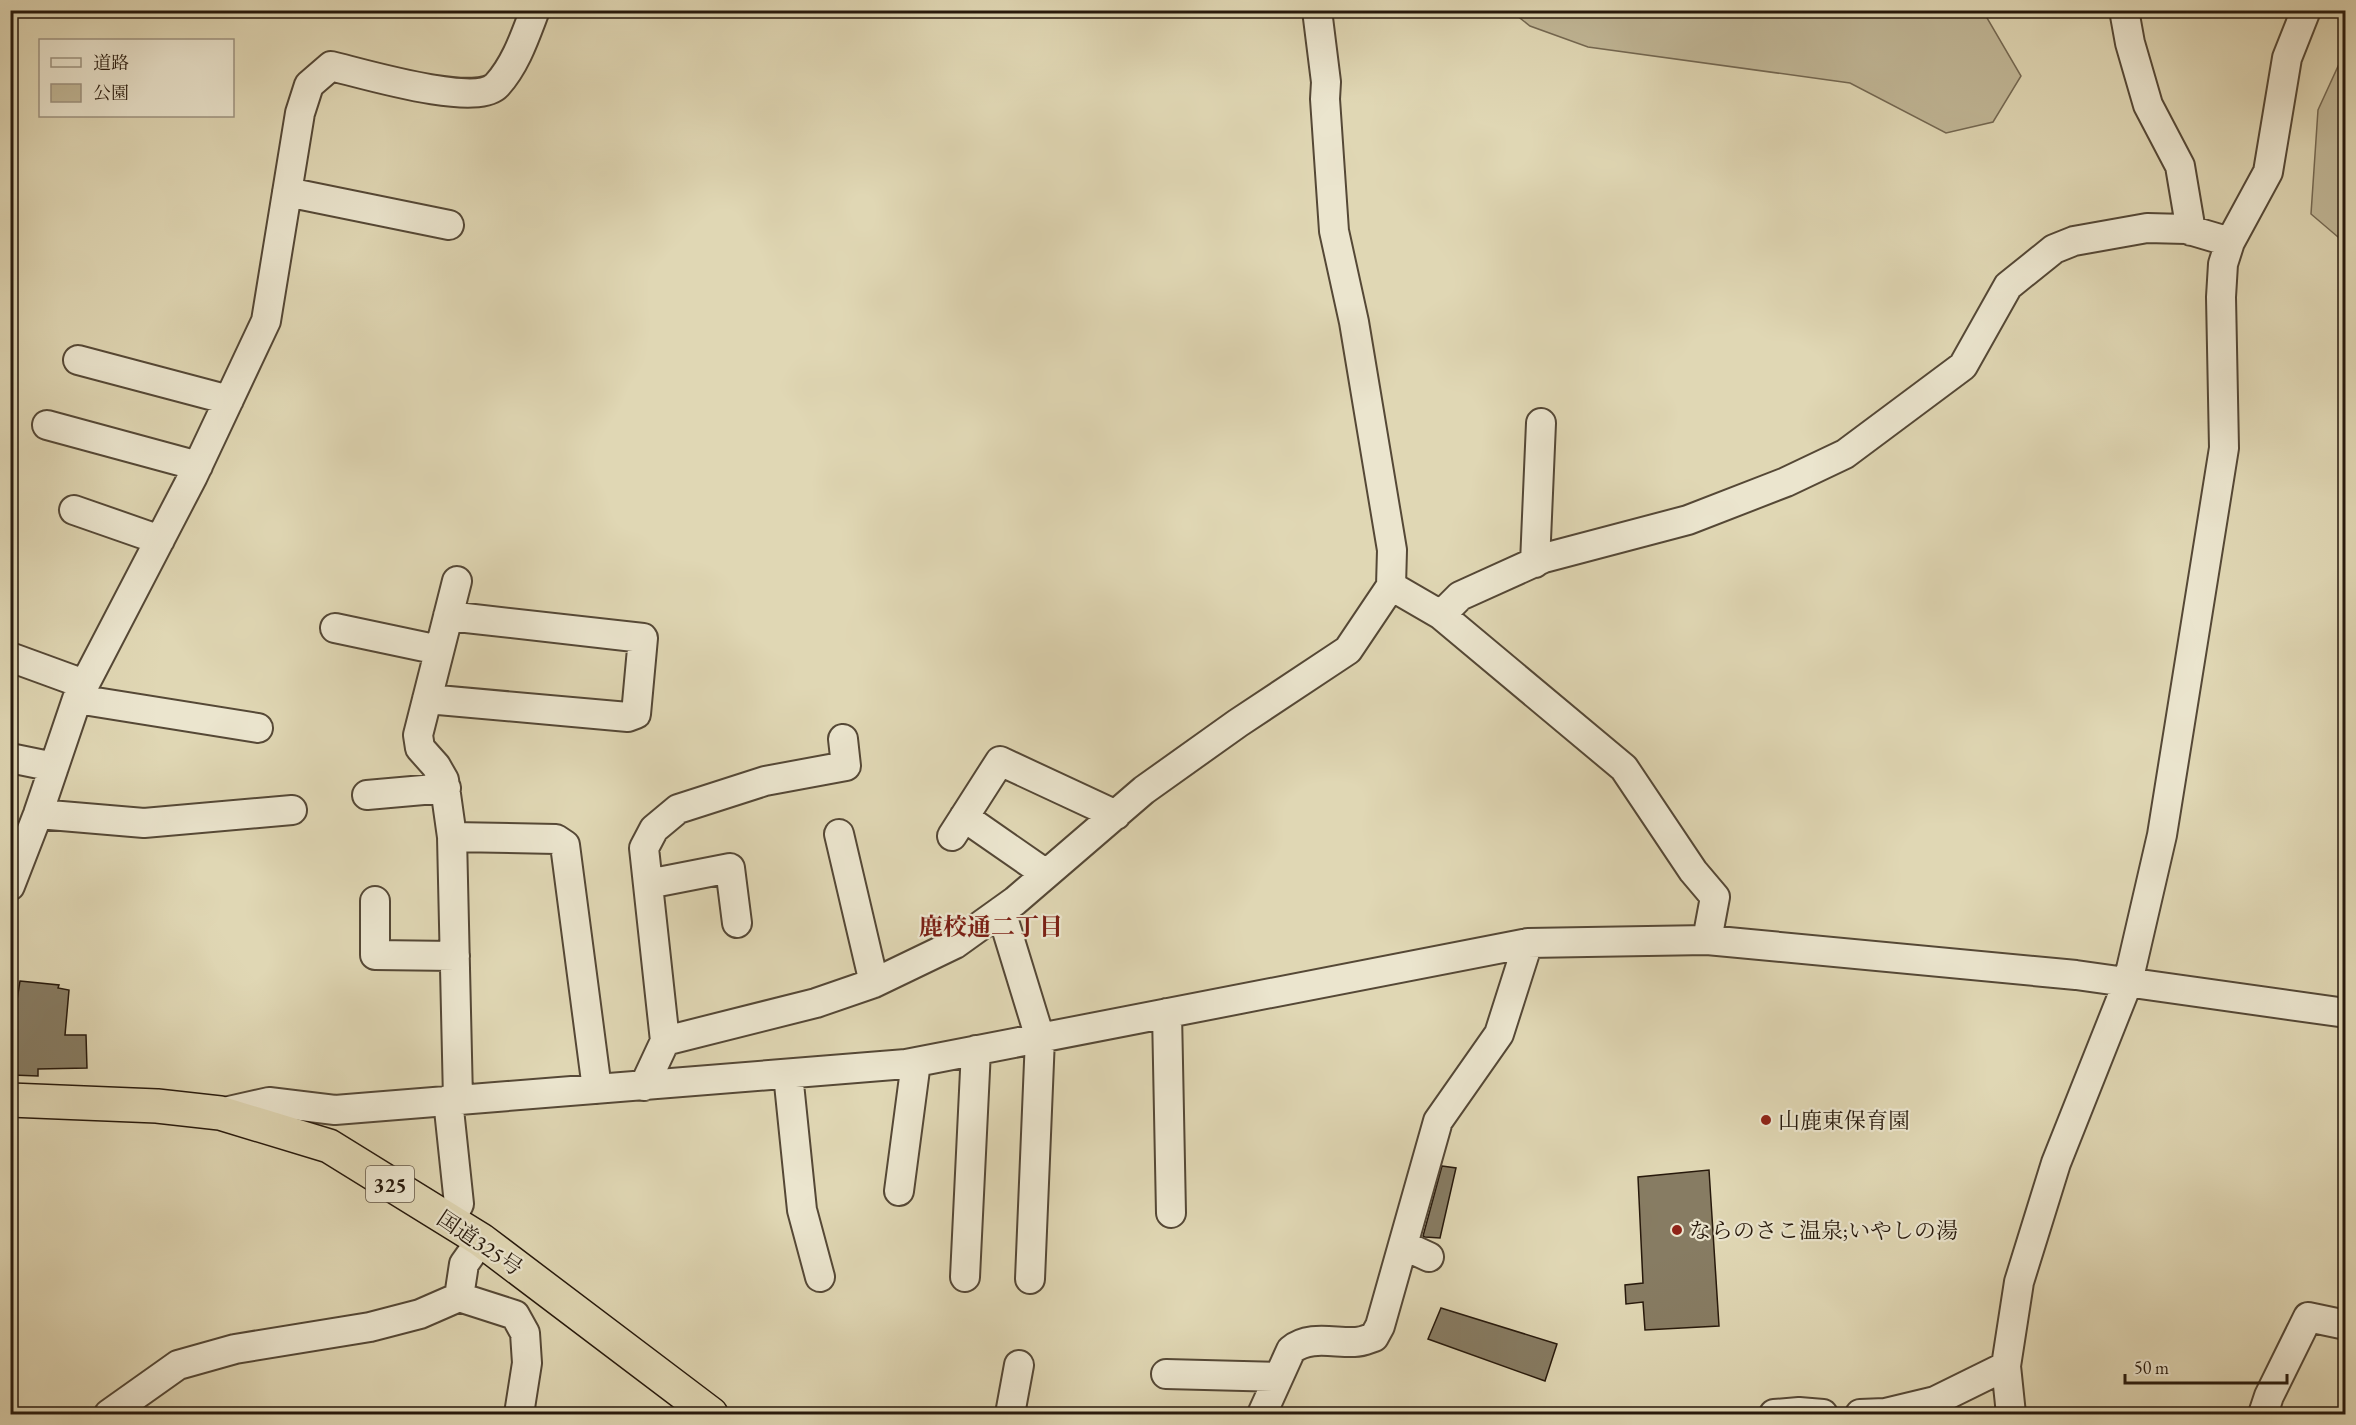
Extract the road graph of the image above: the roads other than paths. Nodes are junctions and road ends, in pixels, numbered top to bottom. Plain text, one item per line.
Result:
1 (535, 10) edge
2 (1317, 10) edge
3 (2124, 10) edge
4 (2306, 10) edge
5 (287, 192) junction
6 (449, 225) dead end
7 (2191, 231) junction
8 (2229, 242) junction
9 (78, 360) dead end
10 (229, 400) junction
11 (1541, 423) dead end
12 (47, 425) dead end
13 (198, 466) junction
14 (74, 510) dead end
15 (160, 540) junction
16 (1535, 562) junction
17 (457, 581) dead end
18 (1391, 586) junction
19 (1441, 615) junction
20 (448, 616) junction
21 (335, 628) dead end
22 (439, 650) junction
23 (10, 657) edge
24 (80, 692) junction
25 (427, 699) junction
26 (258, 728) dead end
27 (843, 738) dead end
28 (10, 758) edge
29 (54, 767) junction
30 (446, 788) junction
31 (367, 795) dead end
32 (292, 810) dead end
33 (38, 814) junction
34 (1116, 815) junction
35 (838, 834) dead end
36 (453, 837) junction
37 (1046, 874) junction
38 (648, 884) junction
39 (10, 886) edge
40 (375, 902) dead end
41 (1001, 911) junction
42 (737, 923) dead end
43 (1707, 940) junction
44 (1528, 943) junction
45 (455, 956) junction
46 (2128, 982) junction
47 (874, 983) junction
48 (1167, 1013) junction
49 (2346, 1014) edge
50 (1040, 1038) junction
51 (665, 1041) junction
52 (976, 1050) junction
53 (916, 1062) junction
54 (788, 1074) junction
55 (644, 1086) junction
56 (597, 1089) junction
57 (10, 1100) edge
58 (453, 1100) junction
59 (335, 1110) junction
60 (220, 1113) junction
61 (329, 1146) junction
62 (899, 1191) dead end
63 (1171, 1213) dead end
64 (450, 1221) junction
65 (481, 1240) junction
66 (1403, 1245) junction
67 (1429, 1257) dead end
68 (820, 1277) dead end
69 (965, 1277) dead end
70 (1030, 1279) dead end
71 (459, 1297) junction
72 (2346, 1325) edge
73 (1019, 1365) dead end
74 (2006, 1366) junction
75 (1166, 1374) dead end
76 (1278, 1377) junction
77 (109, 1414) edge
78 (519, 1414) edge
79 (711, 1414) edge
80 (1010, 1414) edge
81 (1262, 1414) edge
82 (1774, 1414) edge
83 (1823, 1414) edge
84 (1860, 1414) edge
85 (2011, 1414) edge
86 (2263, 1414) edge

1 - 5 street
2 - 18 street
3 - 7 street
4 - 8 street
5 - 6 street
5 - 10 street
7 - 8 street
7 - 16 street
8 - 46 street
9 - 10 street
10 - 13 street
11 - 16 street
12 - 13 street
13 - 15 street
14 - 15 street
15 - 24 street
16 - 19 street
17 - 20 street
18 - 19 street
18 - 34 street
19 - 43 street
20 - 22 street
20 - 25 street
21 - 22 street
22 - 25 street
23 - 24 street
24 - 26 street
24 - 29 street
25 - 30 street
27 - 38 street
28 - 29 street
29 - 33 street
30 - 31 street
30 - 36 street
32 - 33 street
33 - 39 street
34 - 37 street
34 - 37 street
35 - 47 street
36 - 45 street
36 - 56 street
37 - 41 street
38 - 42 street
38 - 51 street
40 - 45 street
41 - 47 street
41 - 50 street
43 - 44 street
43 - 46 street
44 - 48 street
44 - 66 street
45 - 58 street
46 - 49 street
46 - 74 street
47 - 51 street
48 - 50 street
48 - 63 street
50 - 52 street
50 - 70 street
51 - 55 street
52 - 53 street
52 - 69 street
53 - 54 street
53 - 62 street
54 - 55 street
54 - 68 street
55 - 56 street
56 - 58 street
57 - 60 highway, 国道325号 / 325
58 - 59 street
58 - 64 street
59 - 60 street
59 - 61 street
60 - 61 highway, 国道325号 / 325
61 - 64 highway, 国道325号 / 325
64 - 65 highway, 国道325号 / 325
65 - 71 street
65 - 79 highway, 国道325号 / 325
66 - 67 street
66 - 76 street
71 - 77 street
71 - 78 street
72 - 86 street
73 - 80 street
74 - 84 street
74 - 85 street
75 - 76 street
76 - 81 street
82 - 83 street

